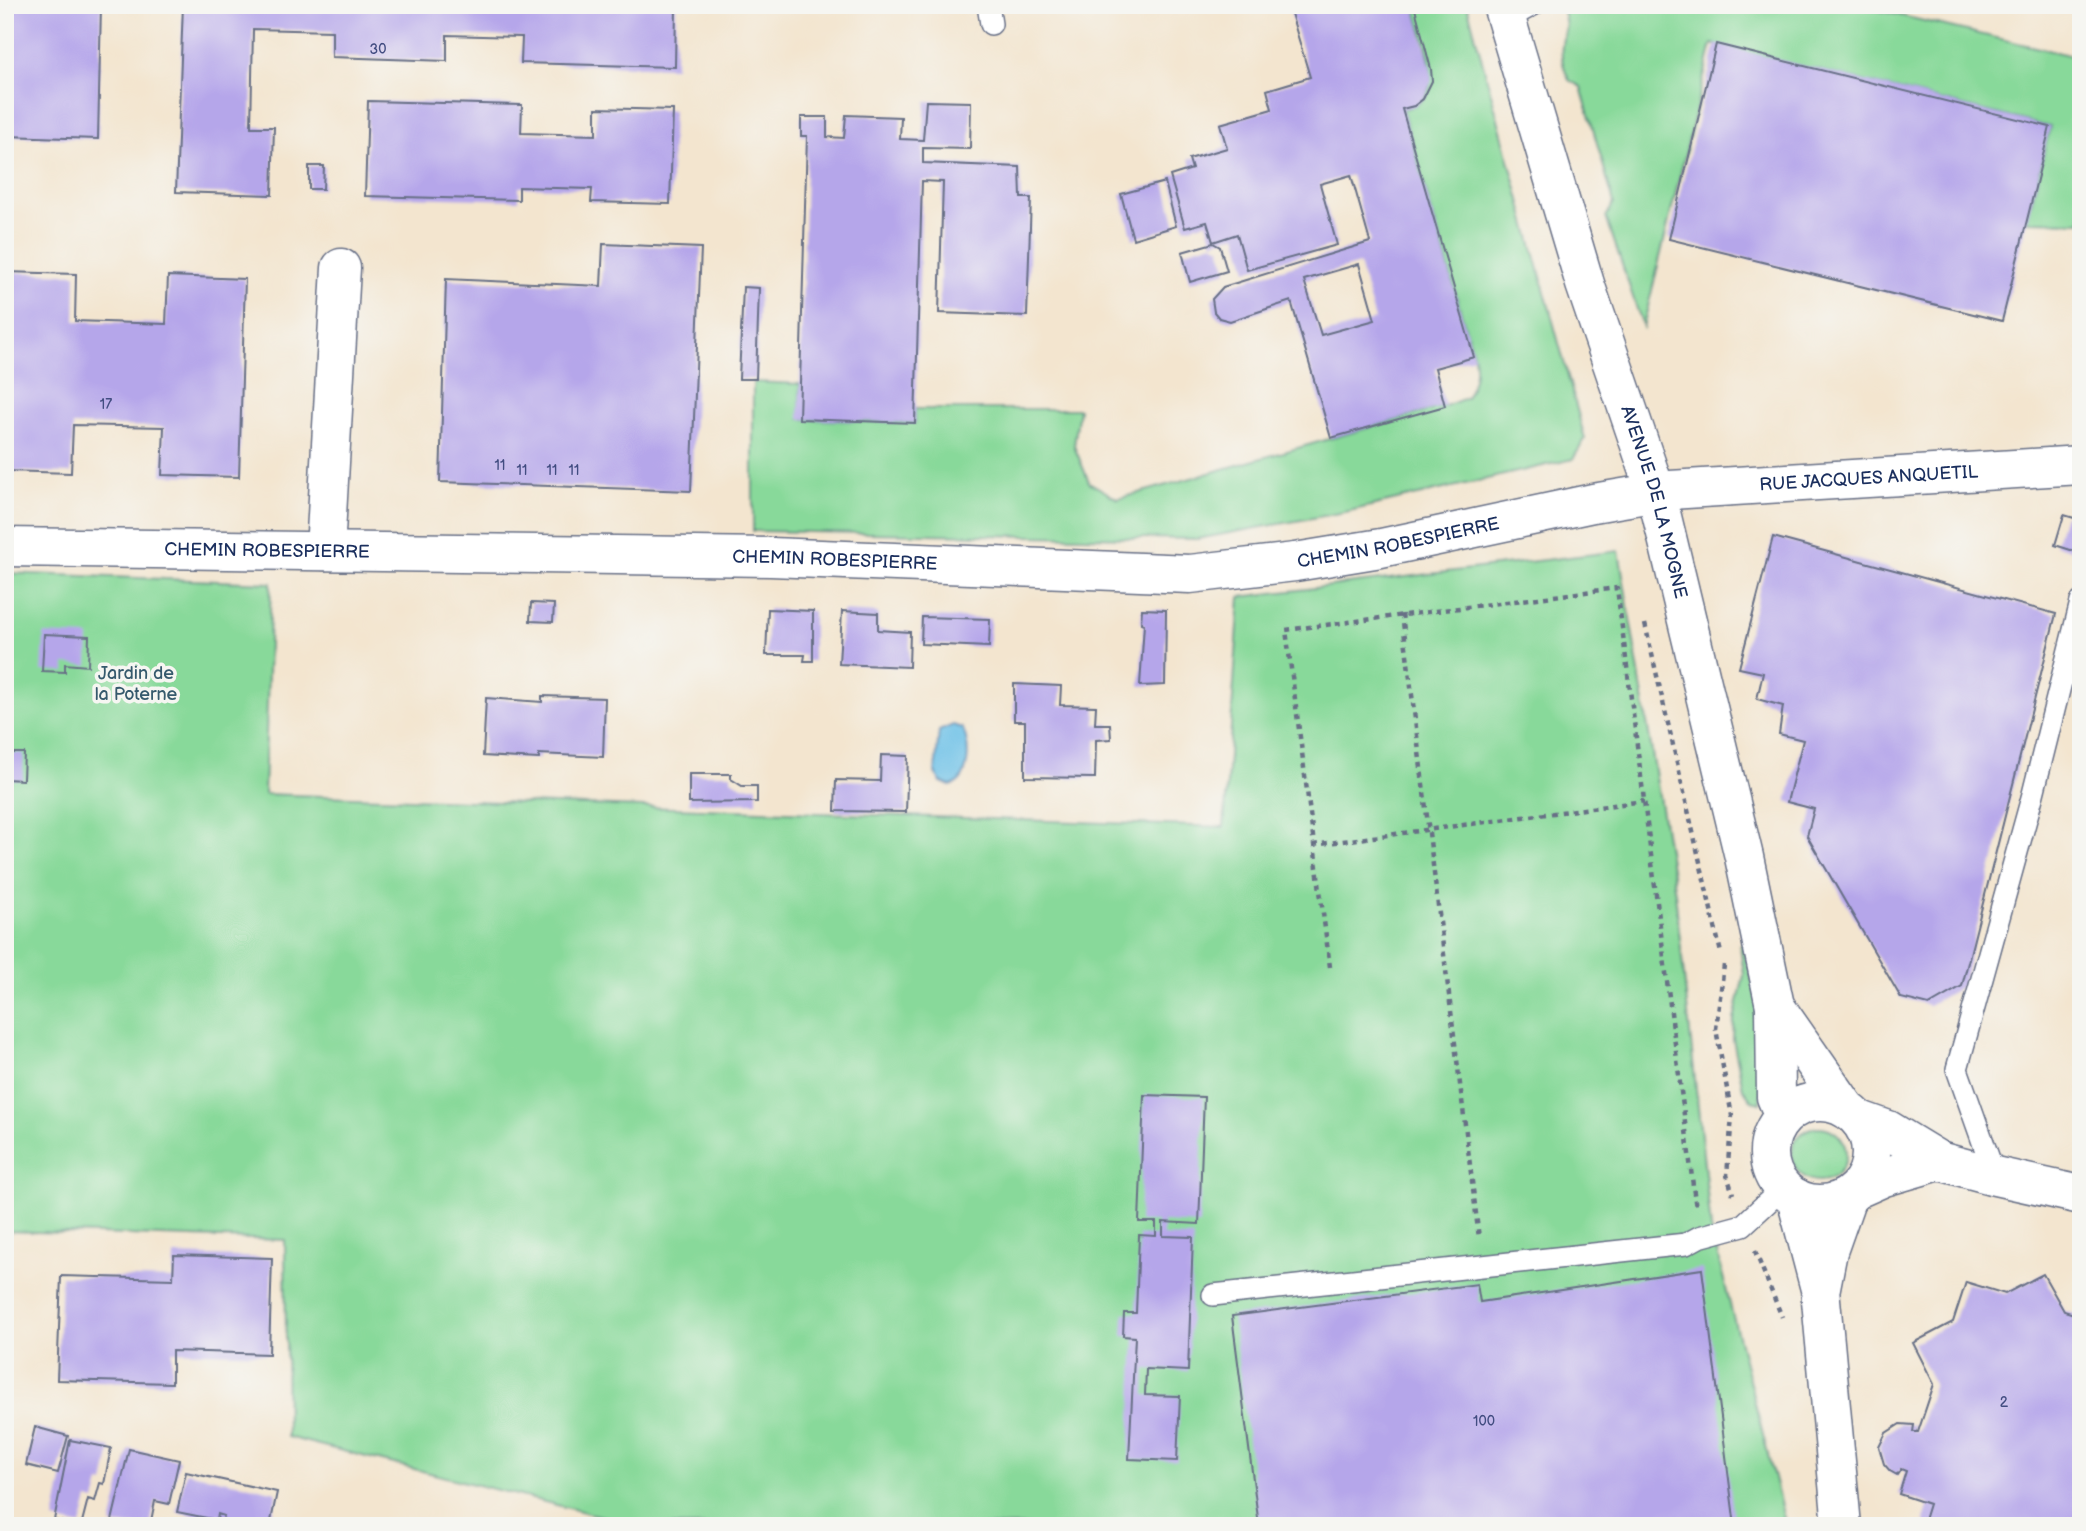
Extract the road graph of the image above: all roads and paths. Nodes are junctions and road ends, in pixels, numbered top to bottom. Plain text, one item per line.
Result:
1 (1513, 10) edge
2 (341, 268) dead end
3 (2081, 466) edge
4 (1656, 492) junction
5 (5, 547) edge
6 (325, 551) junction
7 (2081, 602) edge
8 (1402, 614) junction
9 (1644, 620) dead end
10 (1644, 801) junction
11 (1428, 829) junction
12 (1313, 845) junction
13 (1330, 967) dead end
14 (1775, 1006) junction
15 (1853, 1114) junction
16 (1784, 1116) junction
17 (1939, 1161) junction
18 (1995, 1176) junction
19 (1789, 1193) junction
20 (1852, 1193) junction
21 (2081, 1195) edge
22 (1743, 1224) junction
23 (1699, 1237) junction
24 (1483, 1266) junction
25 (1820, 1289) junction
26 (1213, 1295) dead end
27 (1787, 1329) dead end
28 (1842, 1526) edge

1 - 4 street, AVENUE DE LA MOGNE
2 - 6 street
3 - 4 street, RUE JACQUES ANQUETIL
4 - 6 street, CHEMIN ROBESPIERRE
4 - 14 street, AVENUE DE LA MOGNE
5 - 6 street, CHEMIN ROBESPIERRE
7 - 18 lane
8 - 10 path
8 - 11 path
8 - 12 path
9 - 22 path
10 - 11 path
10 - 23 path
11 - 12 path
11 - 24 path
12 - 13 path
14 - 15 street, AVENUE DE LA MOGNE
14 - 16 street, AVENUE DE LA MOGNE
15 - 16 street
15 - 17 street
15 - 20 street
16 - 19 street
17 - 18 street
17 - 20 street
18 - 21 street
19 - 20 street
19 - 22 lane
19 - 25 street
20 - 25 street
22 - 23 lane
22 - 27 path
23 - 24 lane
24 - 26 lane
25 - 28 street

